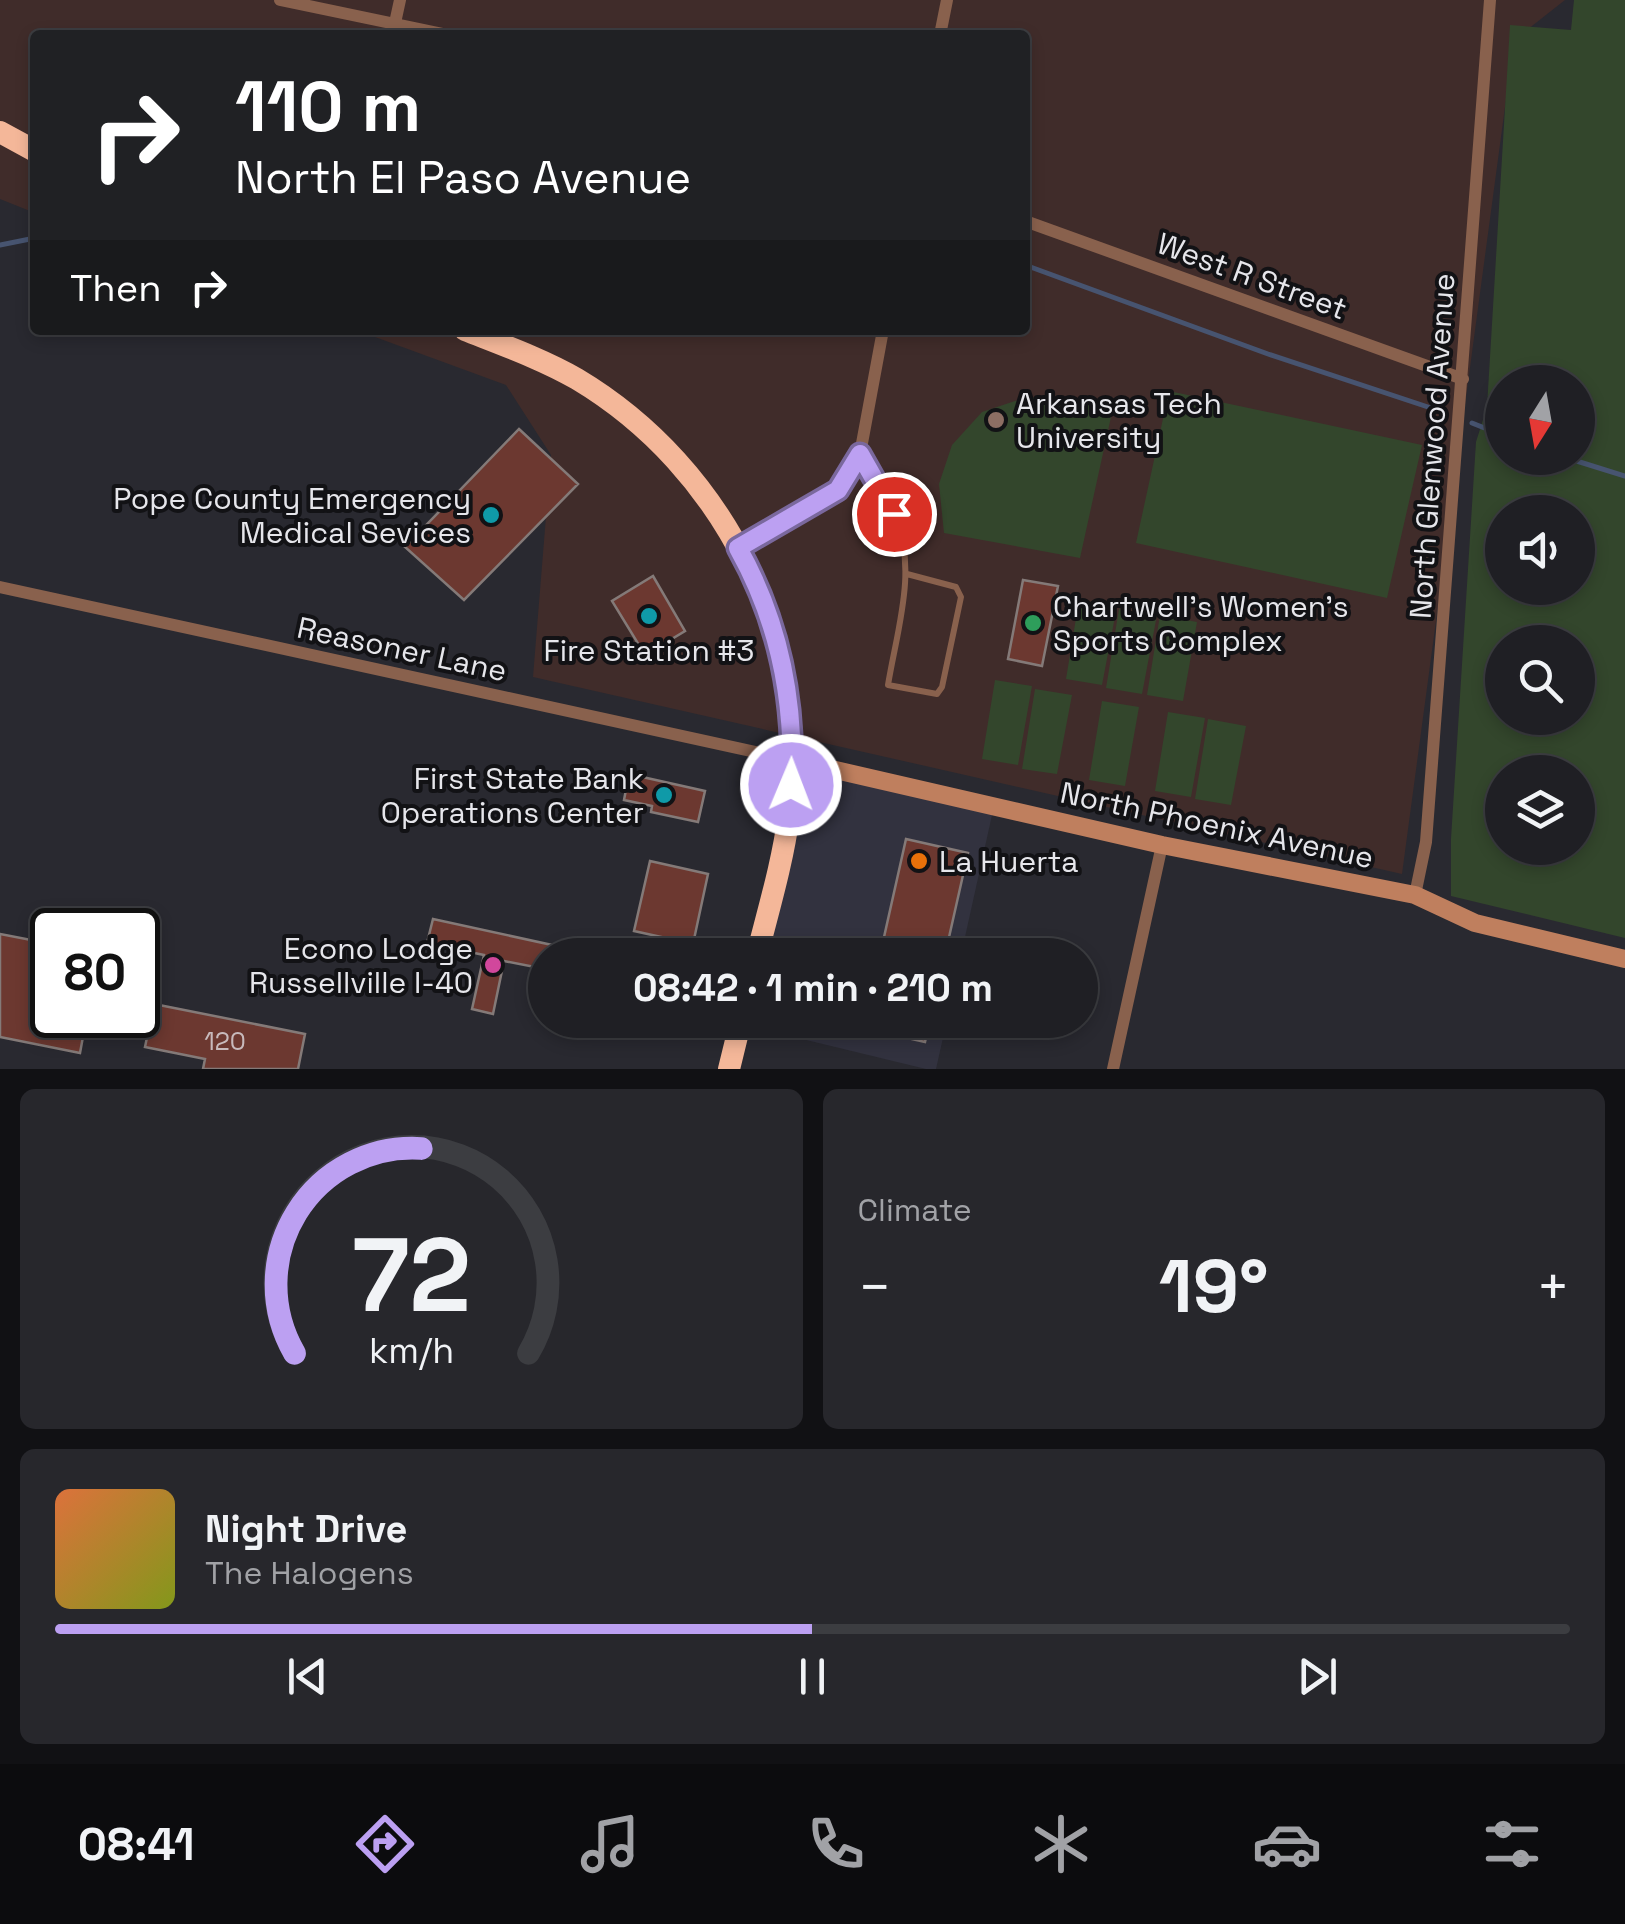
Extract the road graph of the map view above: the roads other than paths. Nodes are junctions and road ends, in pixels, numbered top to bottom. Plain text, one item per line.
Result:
1 (280, 0) edge
2 (400, 0) edge
3 (948, 0) edge
4 (1490, 0) edge
5 (395, 22) junction
6 (428, 30) edge
7 (941, 30) edge
8 (0, 132) edge
9 (30, 148) edge
10 (1030, 222) edge
11 (478, 335) edge
12 (882, 335) edge
13 (1463, 379) junction
14 (860, 454) junction
15 (738, 548) junction
16 (907, 574) junction
17 (0, 587) edge
18 (792, 760) junction
19 (1162, 845) junction
20 (1415, 895) junction
21 (761, 938) edge
22 (1625, 960) edge
23 (737, 1038) edge
24 (729, 1069) edge
25 (1113, 1069) edge

1 - 5 street
2 - 5 street
3 - 7 street
4 - 13 street, North Glenwood Avenue
5 - 6 street
8 - 9 highway
10 - 13 street, West R Street
11 - 15 highway
12 - 14 street
13 - 20 street, North Glenwood Avenue
14 - 15 street
14 - 16 lane
15 - 18 highway
16 - 16 lane
17 - 18 street, Reasoner Lane
18 - 19 street, North Phoenix Avenue
18 - 21 highway
19 - 20 street, North Phoenix Avenue
19 - 25 street
20 - 22 street, North Phoenix Avenue
23 - 24 highway

